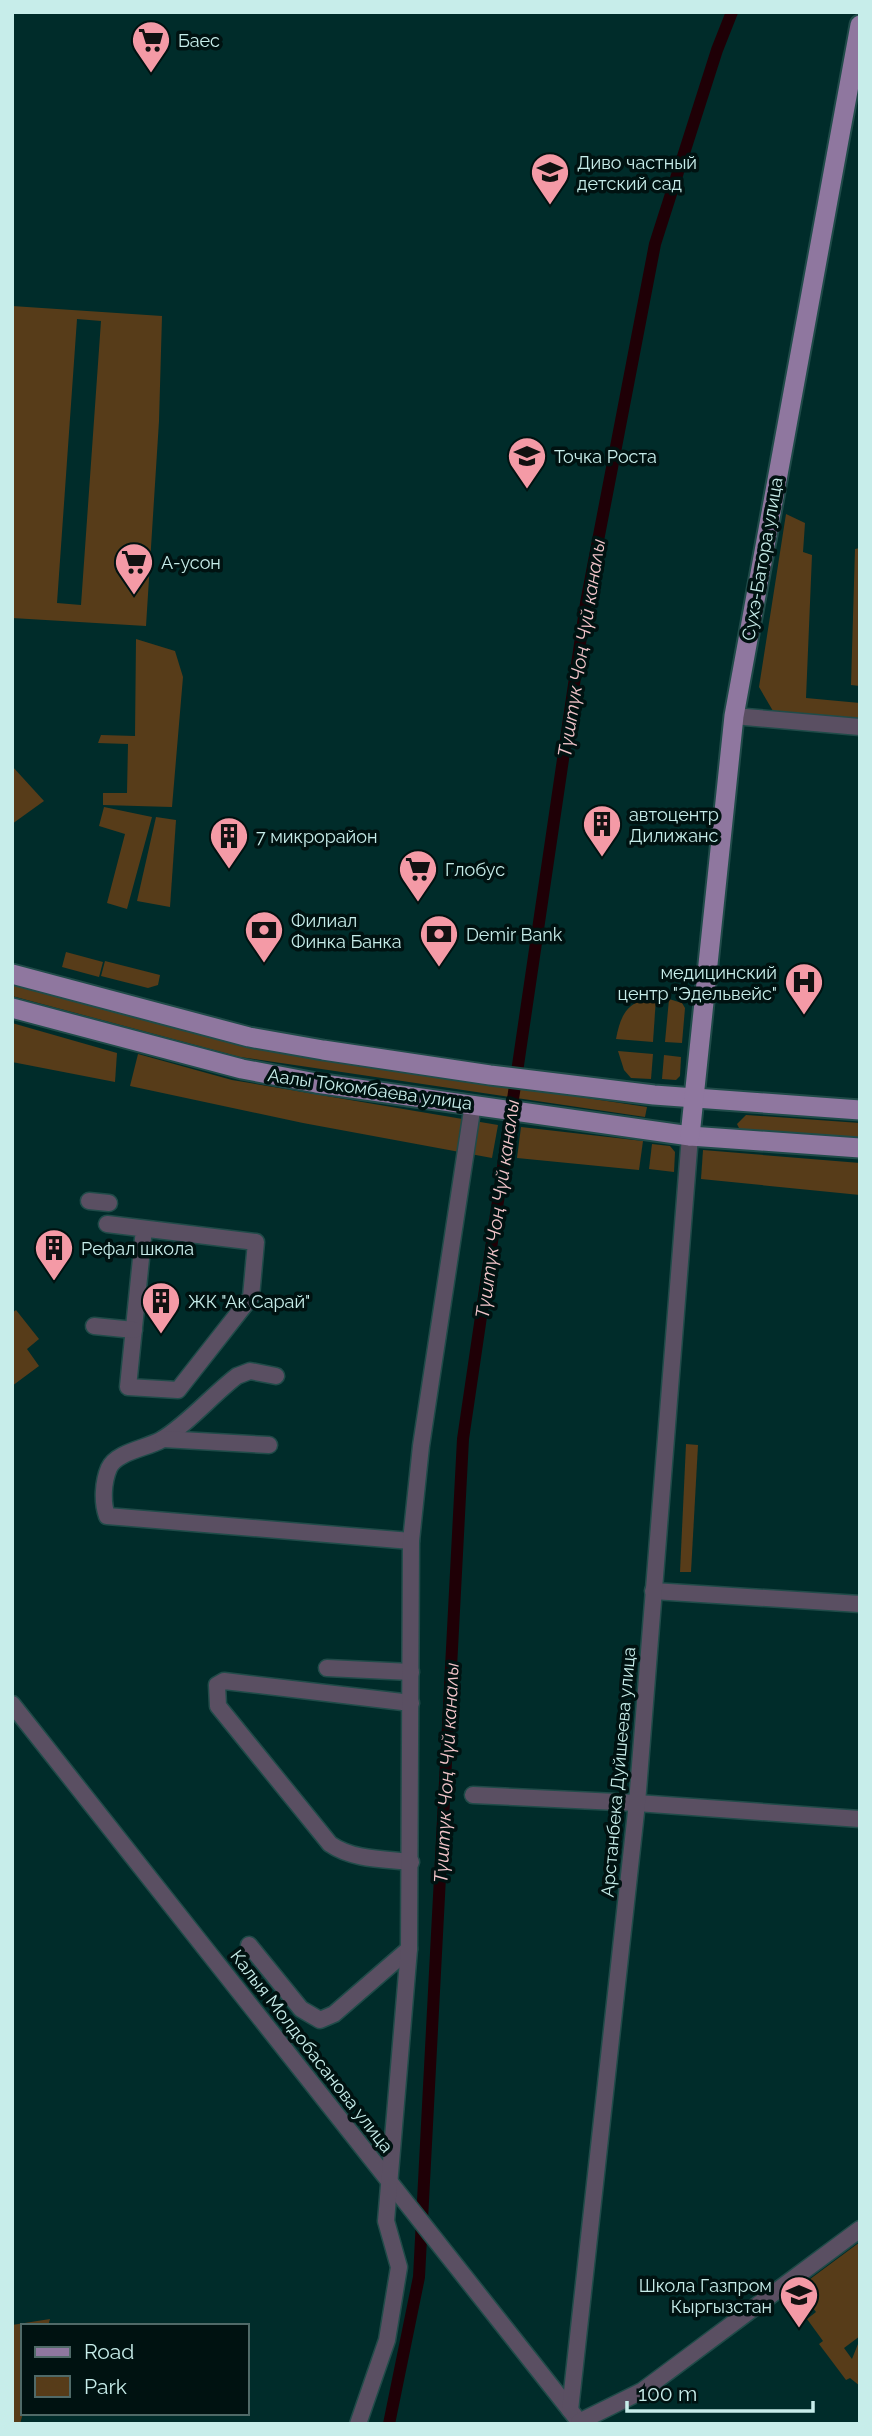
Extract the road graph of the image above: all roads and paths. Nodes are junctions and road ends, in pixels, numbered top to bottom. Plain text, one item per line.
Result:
1 (860, 25) edge
2 (734, 716) junction
3 (860, 726) edge
4 (12, 974) edge
5 (12, 1008) edge
6 (696, 1098) junction
7 (479, 1105) junction
8 (860, 1110) edge
9 (690, 1136) junction
10 (860, 1149) edge
11 (89, 1201) dead end
12 (109, 1203) dead end
13 (107, 1224) dead end
14 (144, 1229) junction
15 (94, 1326) dead end
16 (134, 1330) junction
17 (276, 1376) dead end
18 (163, 1439) junction
19 (268, 1445) dead end
20 (411, 1541) junction
21 (653, 1591) junction
22 (860, 1604) edge
23 (327, 1668) dead end
24 (411, 1672) junction
25 (12, 1703) edge
26 (411, 1703) junction
27 (473, 1795) dead end
28 (637, 1802) junction
29 (860, 1819) edge
30 (411, 1861) junction
31 (249, 1945) dead end
32 (409, 1949) junction
33 (390, 2181) junction
34 (860, 2229) edge
35 (577, 2419) edge
36 (358, 2424) edge

1 - 2 main road, Сухэ-Батора улица
2 - 3 street
2 - 6 main road, Сухэ-Батора улица
4 - 6 main road, Аалы Токомбаева улица
5 - 7 main road, Аалы Токомбаева улица
6 - 8 main road, Аалы Токомбаева улица
6 - 9 main road, Сухэ-Батора улица
7 - 9 main road, Аалы Токомбаева улица
7 - 20 street
9 - 10 main road, Аалы Токомбаева улица
9 - 21 street, Арстанбека Дуйшеева улица
11 - 12 street
13 - 14 street
14 - 16 street
14 - 16 street
15 - 16 street
17 - 18 street
18 - 19 street
18 - 20 street
20 - 24 street
21 - 22 street
21 - 28 street, Арстанбека Дуйшеева улица
23 - 24 street
24 - 26 street
25 - 33 street, Калыя Молдобасанова улица
26 - 30 street
26 - 30 street
27 - 28 street
28 - 29 street
28 - 35 street, Арстанбека Дуйшеева улица
30 - 32 street
31 - 32 street
32 - 33 street
33 - 35 street, Калыя Молдобасанова улица
33 - 36 street
34 - 35 street

